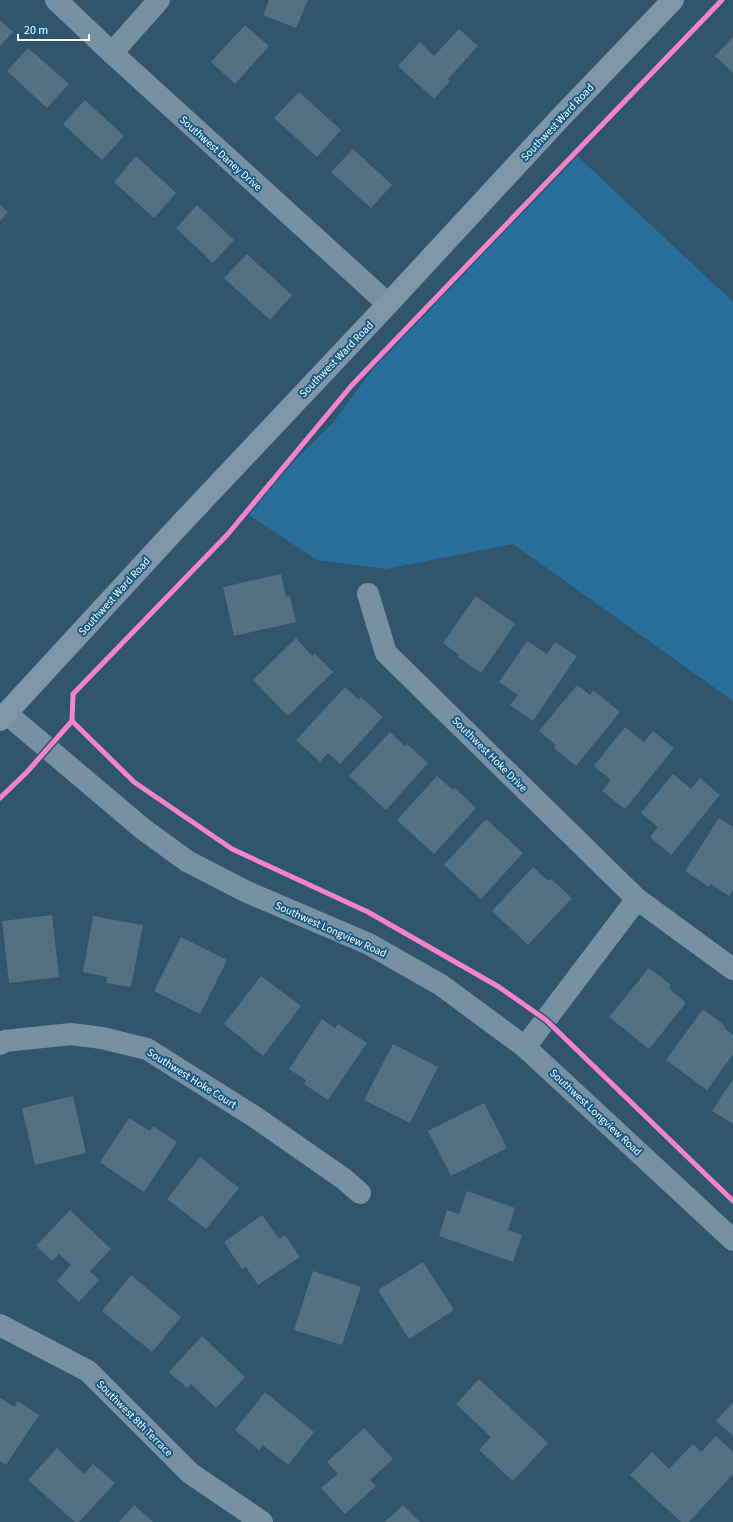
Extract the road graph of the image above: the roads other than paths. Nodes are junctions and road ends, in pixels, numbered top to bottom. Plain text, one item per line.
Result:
1 (56, 0) edge
2 (159, 0) edge
3 (673, 0) edge
4 (112, 53) junction
5 (388, 304) junction
6 (368, 594) dead end
7 (2, 714) edge
8 (637, 899) junction
9 (733, 969) edge
10 (0, 1044) edge
11 (525, 1047) junction
12 (360, 1194) dead end
13 (733, 1240) edge
14 (0, 1325) edge
15 (262, 1522) edge

1 - 4 street, Southwest Daney Drive
2 - 4 street
3 - 5 main road, Southwest Ward Road
4 - 5 street, Southwest Daney Drive
5 - 7 main road, Southwest Ward Road
6 - 8 street, Southwest Hoke Drive
7 - 11 street, Southwest Longview Road
8 - 9 street, Southwest Hoke Drive
8 - 11 street
10 - 12 street, Southwest Hoke Court
11 - 13 street, Southwest Longview Road
14 - 15 street, Southwest 8th Terrace

